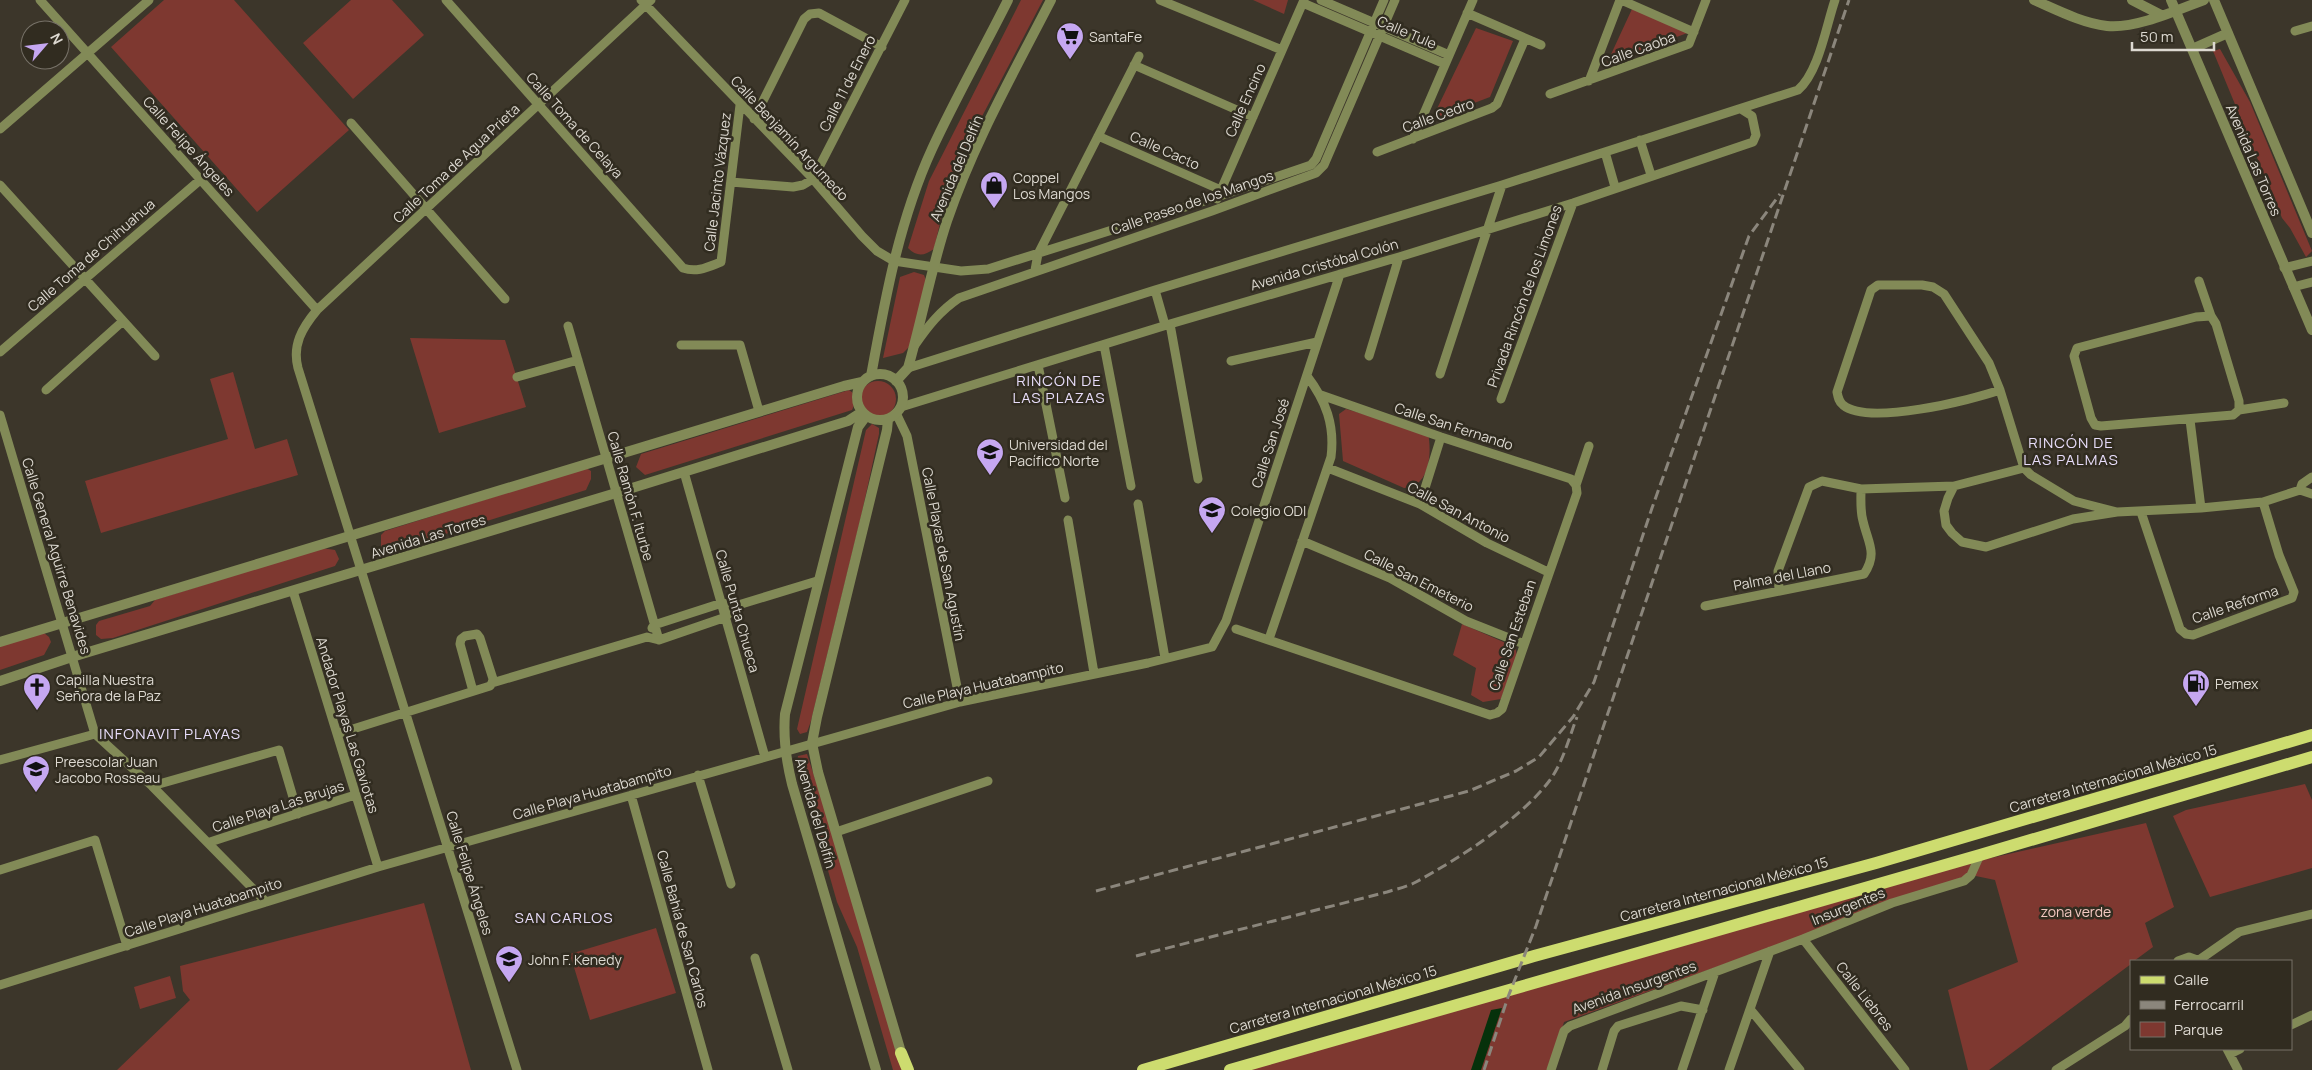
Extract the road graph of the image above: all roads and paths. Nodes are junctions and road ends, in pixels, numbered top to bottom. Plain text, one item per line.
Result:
1 (40, 0) edge
2 (149, 0) edge
3 (446, 0) edge
4 (905, 0) edge
5 (1008, 0) edge
6 (1051, 0) edge
7 (1160, 0) edge
8 (1321, 0) edge
9 (1384, 0) edge
10 (1395, 0) edge
11 (1472, 0) edge
12 (1621, 0) edge
13 (1706, 0) edge
14 (1834, 0) edge
15 (2132, 0) edge
16 (2171, 0) edge
17 (2204, 0) edge
18 (2214, 0) edge
19 (2036, 1) edge
20 (646, 2) edge
21 (1304, 2) edge
22 (2174, 11) junction
23 (1467, 13) junction
24 (2160, 15) junction
25 (2312, 26) edge
26 (1377, 29) junction
27 (2295, 31) dead end
28 (1694, 32) junction
29 (2228, 33) junction
30 (1525, 38) junction
31 (1541, 45) dead end
32 (882, 47) junction
33 (2192, 49) junction
34 (1282, 50) junction
35 (88, 54) junction
36 (1139, 56) dead end
37 (1447, 59) junction
38 (1134, 65) junction
39 (1589, 81) junction
40 (1550, 94) dead end
41 (539, 105) junction
42 (740, 105) junction
43 (1741, 109) junction
44 (1253, 117) junction
45 (754, 119) junction
46 (351, 123) dead end
47 (0, 129) edge
48 (1098, 136) junction
49 (1413, 139) junction
50 (1640, 140) junction
51 (1377, 152) dead end
52 (1605, 152) junction
53 (1651, 174) junction
54 (813, 179) junction
55 (200, 180) junction
56 (731, 182) junction
57 (0, 185) edge
58 (1502, 185) junction
59 (1615, 187) junction
60 (1219, 193) junction
61 (1573, 202) junction
62 (426, 209) junction
63 (1212, 211) junction
64 (1488, 229) junction
65 (2312, 233) edge
66 (1038, 254) junction
67 (1399, 257) junction
68 (894, 261) junction
69 (2312, 261) edge
70 (721, 262) joint
71 (934, 267) junction
72 (2284, 268) junction
73 (1035, 270) junction
74 (1340, 274) junction
75 (85, 279) junction
76 (2199, 281) dead end
77 (2312, 282) edge
78 (2293, 287) junction
79 (1155, 290) junction
80 (505, 299) dead end
81 (317, 310) junction
82 (2211, 316) junction
83 (123, 321) junction
84 (1168, 324) junction
85 (568, 326) dead end
86 (2312, 330) edge
87 (1317, 342) junction
88 (681, 345) dead end
89 (1104, 345) junction
90 (914, 346) junction
91 (0, 352) edge
92 (155, 356) dead end
93 (295, 356) joint
94 (1369, 356) dead end
95 (578, 360) junction
96 (1231, 361) dead end
97 (1038, 365) junction
98 (908, 368) junction
99 (1440, 374) dead end
100 (1307, 376) junction
101 (517, 377) dead end
102 (866, 379) junction
103 (896, 381) junction
104 (46, 390) dead end
105 (2000, 390) junction
106 (1321, 395) junction
107 (1501, 399) dead end
108 (2284, 404) dead end
109 (2239, 410) junction
110 (759, 411) junction
111 (895, 413) junction
112 (864, 414) junction
113 (0, 415) edge
114 (2190, 420) junction
115 (1442, 437) junction
116 (1589, 446) dead end
117 (606, 458) junction
118 (1328, 468) junction
119 (2024, 468) junction
120 (684, 472) junction
121 (2312, 477) edge
122 (1198, 480) dead end
123 (1576, 485) junction
124 (1131, 486) dead end
125 (1954, 486) junction
126 (1860, 489) junction
127 (2300, 490) junction
128 (616, 493) junction
129 (2312, 494) edge
130 (1065, 498) dead end
131 (2074, 501) junction
132 (2263, 502) junction
133 (1138, 504) dead end
134 (1420, 504) junction
135 (2201, 508) junction
136 (2117, 512) junction
137 (2141, 512) junction
138 (2074, 519) junction
139 (1068, 520) dead end
140 (350, 535) junction
141 (1302, 541) junction
142 (362, 570) junction
143 (1548, 572) junction
144 (817, 581) junction
145 (1779, 590) junction
146 (293, 591) junction
147 (722, 603) junction
148 (736, 606) junction
149 (1705, 606) dead end
150 (726, 617) junction
151 (62, 624) junction
152 (654, 625) junction
153 (1236, 629) dead end
154 (646, 637) junction
155 (1269, 639) junction
156 (659, 640) junction
157 (0, 642) edge
158 (1524, 644) junction
159 (1212, 647) joint
160 (72, 656) junction
161 (1165, 658) junction
162 (1094, 673) junction
163 (0, 681) edge
164 (492, 683) junction
165 (473, 691) junction
166 (960, 702) junction
167 (406, 712) junction
168 (95, 734) junction
169 (337, 734) junction
170 (2312, 735) edge
171 (812, 743) junction
172 (784, 751) junction
173 (765, 757) junction
174 (2312, 757) edge
175 (0, 760) edge
176 (698, 776) junction
177 (988, 782) dead end
178 (152, 786) junction
179 (355, 795) junction
180 (632, 795) junction
181 (298, 814) junction
182 (836, 832) junction
183 (210, 842) junction
184 (448, 847) junction
185 (1980, 855) junction
186 (378, 867) junction
187 (0, 870) edge
188 (732, 884) dead end
189 (266, 902) junction
190 (2312, 914) edge
191 (1803, 939) junction
192 (127, 946) junction
193 (1770, 951) junction
194 (755, 958) dead end
195 (2181, 960) edge
196 (2196, 960) edge
197 (2200, 960) edge
198 (1715, 972) junction
199 (0, 985) edge
200 (1750, 1009) junction
201 (1703, 1010) junction
202 (2312, 1015) edge
203 (2130, 1020) edge
204 (2292, 1025) edge
205 (2228, 1051) edge
206 (901, 1053) joint
207 (787, 1068) edge
208 (2062, 1068) edge
209 (517, 1070) edge
210 (708, 1070) edge
211 (876, 1070) edge
212 (907, 1070) edge
213 (1143, 1070) edge
214 (1230, 1070) edge
215 (1551, 1070) edge
216 (1602, 1070) edge
217 (1682, 1070) edge
218 (1730, 1070) edge
219 (1800, 1070) edge
220 (1905, 1070) edge
221 (2238, 1070) edge

1 - 35 street, Calle Felipe Ángeles
2 - 35 street
3 - 41 street, Calle Toma de Celaya
4 - 32 street, Calle 11 de Enero
5 - 68 street, Avenida del Delfín
6 - 71 street, Avenida del Delfín
7 - 34 street
8 - 26 street, Calle Tule
9 - 26 street, Calle Paseo de los Mangos
10 - 26 street, Calle Paseo de los Mangos
11 - 23 street
12 - 28 street
12 - 39 street
13 - 28 street, Calle Caoba
14 - 43 street, Avenida Cristóbal Colón
15 - 24 street
16 - 22 street, Avenida Las Torres
17 - 22 street
18 - 29 street, Avenida Las Torres
19 - 24 street
20 - 41 street, Calle Toma de Agua Prieta
20 - 42 street, Calle Benjamín Argumedo
21 - 26 street, Calle Tule
21 - 34 street, Calle Encino
22 - 24 street
22 - 33 street, Avenida Las Torres
23 - 30 street
23 - 37 street
25 - 27 street
26 - 37 street, Calle Tule
26 - 60 street, Calle Paseo de los Mangos
26 - 63 street, Calle Paseo de los Mangos
28 - 39 street, Calle Caoba
29 - 33 street
29 - 65 street, Avenida Las Torres
30 - 31 street
30 - 49 street, Calle Cedro
32 - 45 street, Calle Jacinto Vázquez
32 - 54 street, Calle 11 de Enero
33 - 72 street, Avenida Las Torres
34 - 44 street, Calle Encino
35 - 47 street
35 - 55 street, Calle Felipe Ángeles
36 - 38 street
37 - 49 street
38 - 44 street
38 - 48 street
39 - 40 street, Calle Caoba
41 - 62 street, Calle Toma de Agua Prieta
41 - 70 street, Calle Toma de Celaya
42 - 45 street, Calle Benjamín Argumedo
42 - 56 street, Calle Jacinto Vázquez
43 - 50 street, Avenida Cristóbal Colón
43 - 53 street, Avenida Cristóbal Colón
44 - 60 street, Calle Encino
45 - 54 street, Calle Benjamín Argumedo
46 - 62 street
48 - 60 street, Calle Cacto
48 - 66 street
49 - 51 street, Calle Cedro
50 - 52 street, Avenida Cristóbal Colón
50 - 53 street
52 - 58 street, Avenida Cristóbal Colón
52 - 59 street
53 - 59 street, Avenida Cristóbal Colón
54 - 56 street
54 - 68 street, Calle Benjamín Argumedo
55 - 75 street, Calle Toma de Chihuahua
55 - 81 street, Calle Felipe Ángeles
56 - 70 street, Calle Jacinto Vázquez
57 - 75 street
58 - 64 street
58 - 79 street, Avenida Cristóbal Colón
59 - 61 street, Avenida Cristóbal Colón
60 - 63 street, Calle Encino
60 - 66 street, Calle Paseo de los Mangos
61 - 64 street, Avenida Cristóbal Colón
61 - 107 street, Privada Rincón de los Limones
62 - 80 street
62 - 81 street, Calle Toma de Agua Prieta
63 - 73 street, Calle Paseo de los Mangos
64 - 67 street, Avenida Cristóbal Colón
64 - 99 street
66 - 71 street, Calle Paseo de los Mangos
66 - 73 street
67 - 74 street, Avenida Cristóbal Colón
67 - 94 street
68 - 71 street, Calle Benjamín Argumedo
68 - 102 street, Avenida del Delfín
69 - 72 street
71 - 90 street, Avenida del Delfín
72 - 78 street, Avenida Las Torres
73 - 90 street, Calle Paseo de los Mangos
74 - 84 street, Avenida Cristóbal Colón
74 - 87 street, Calle San José
75 - 83 street
75 - 91 street, Calle Toma de Chihuahua
76 - 82 street
77 - 78 street
78 - 86 street, Avenida Las Torres
79 - 84 street
79 - 98 street, Avenida Cristóbal Colón
81 - 93 street, Calle Toma de Agua Prieta
82 - 109 street
82 - 114 street
83 - 92 street
83 - 104 street
84 - 89 street, Avenida Cristóbal Colón
84 - 122 street
85 - 95 street, Calle Ramón F. Iturbe
87 - 96 street
87 - 100 street, Calle San José
88 - 110 street
89 - 97 street, Avenida Cristóbal Colón
89 - 124 street
90 - 98 street, Avenida del Delfín
93 - 140 street, Calle Felipe Ángeles
95 - 101 street
95 - 117 street, Calle Ramón F. Iturbe
97 - 111 street, Avenida Cristóbal Colón
97 - 130 street
98 - 103 street, Avenida del Delfín
100 - 106 street
100 - 159 street, Calle San José
102 - 103 street
102 - 110 street, Avenida Las Torres
102 - 112 street
103 - 111 street
105 - 105 street
105 - 119 street
106 - 115 street, Calle San Fernando
106 - 118 street
108 - 109 street
109 - 114 street
110 - 117 street, Avenida Las Torres
111 - 112 street
111 - 166 street, Calle Playas de San Agustín
111 - 171 street, Avenida del Delfín
112 - 120 street, Avenida Las Torres
112 - 144 street, Avenida del Delfín
113 - 151 street, Calle General Aguirre Benavides
114 - 135 street
115 - 123 street, Calle San Fernando
115 - 134 street
116 - 123 street, Calle San Esteban
117 - 128 street, Calle Ramón F. Iturbe
117 - 140 street, Avenida Las Torres
118 - 134 street, Calle San Antonio
118 - 141 street
119 - 125 street
119 - 131 street
120 - 128 street, Avenida Las Torres
120 - 147 street, Calle Punta Chueca
121 - 127 street
123 - 143 street, Calle San Esteban
125 - 126 street
125 - 138 street
126 - 145 street
126 - 145 street, Palma del Llano
127 - 129 street
127 - 132 street
128 - 142 street, Avenida Las Torres
128 - 152 street, Calle Ramón F. Iturbe
131 - 136 street
131 - 138 street
132 - 135 street
132 - 137 street, Calle Reforma
133 - 161 street
134 - 143 street, Calle San Antonio
135 - 137 street
136 - 137 street
136 - 138 street
139 - 162 street
140 - 142 street, Calle Felipe Ángeles
140 - 151 street, Avenida Las Torres
141 - 155 street
141 - 158 street, Calle San Emeterio
142 - 146 street, Avenida Las Torres
142 - 167 street, Calle Felipe Ángeles
143 - 158 street, Calle San Esteban
144 - 148 street
144 - 172 street, Avenida del Delfín
145 - 149 street, Palma del Llano
146 - 160 street, Avenida Las Torres
146 - 169 street, Andador Playas Las Gaviotas
147 - 148 street
147 - 150 street, Calle Punta Chueca
147 - 152 street
148 - 150 street
150 - 156 street
150 - 173 street, Calle Punta Chueca
151 - 157 street, Avenida Las Torres
151 - 160 street, Calle General Aguirre Benavides
152 - 154 street
152 - 156 street, Calle Ramón F. Iturbe
153 - 155 street, Calle San Esteban
154 - 156 street
154 - 164 street
155 - 158 street, Calle San Esteban
159 - 161 street, Calle Playa Huatabampito
160 - 163 street, Avenida Las Torres
160 - 168 street, Calle General Aguirre Benavides
161 - 162 street, Calle Playa Huatabampito
162 - 166 street, Calle Playa Huatabampito
164 - 165 street
164 - 165 street
165 - 167 street
166 - 171 street, Calle Playa Huatabampito
167 - 169 street
167 - 184 street, Calle Felipe Ángeles
168 - 175 street
168 - 178 street
169 - 179 street, Andador Playas Las Gaviotas
170 - 213 main road, Carretera Internacional México 15
171 - 172 street, Calle Playa Huatabampito
171 - 182 street, Avenida del Delfín
172 - 173 street, Calle Playa Huatabampito
172 - 211 street, Avenida del Delfín
173 - 176 street, Calle Playa Huatabampito
174 - 185 main road
176 - 180 street, Calle Playa Huatabampito
176 - 188 street
177 - 182 street
178 - 181 street
178 - 183 street
179 - 181 street, Calle Playa Las Brujas
179 - 186 street, Andador Playas Las Gaviotas
180 - 184 street, Calle Playa Huatabampito
180 - 210 street, Calle Bahía de San Carlos
181 - 183 street, Calle Playa Las Brujas
182 - 206 street, Avenida del Delfín
183 - 189 street
184 - 186 street, Calle Playa Huatabampito
184 - 209 street, Calle Felipe Ángeles
185 - 191 street, Insurgentes
185 - 214 main road
186 - 189 street, Calle Playa Huatabampito
187 - 192 street
189 - 192 street, Calle Playa Huatabampito
190 - 197 street
191 - 193 street, Insurgentes
191 - 220 street, Calle Liebres
192 - 199 street, Calle Playa Huatabampito
193 - 198 street, Insurgentes
193 - 200 street
194 - 207 street
195 - 196 street
198 - 201 street
198 - 215 street, Avenida Insurgentes
200 - 218 street
200 - 219 street
201 - 216 street
201 - 217 street
202 - 204 street
203 - 208 street
205 - 221 street
206 - 212 main road

